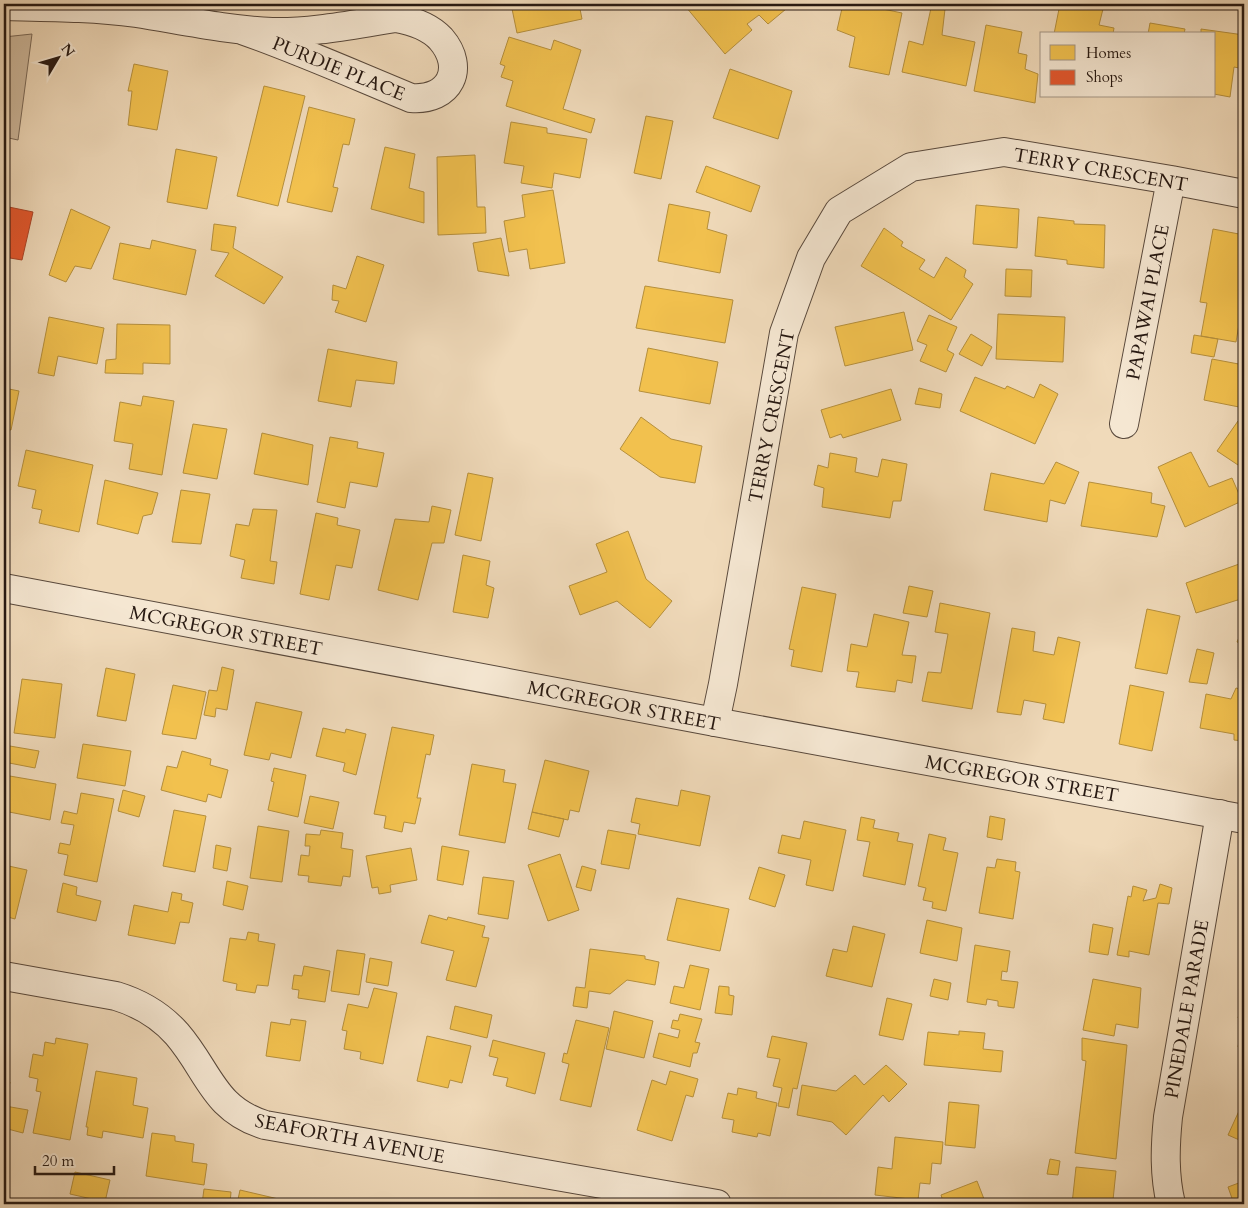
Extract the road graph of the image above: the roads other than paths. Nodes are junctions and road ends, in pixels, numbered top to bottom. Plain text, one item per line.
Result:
1 (4, 6) edge
2 (242, 30) junction
3 (1171, 180) junction
4 (1244, 194) edge
5 (1124, 424) dead end
6 (4, 588) edge
7 (714, 722) junction
8 (1232, 817) edge
9 (4, 976) edge
10 (717, 1204) edge
11 (1171, 1204) edge

1 - 2 street, PURDIE PLACE
2 - 2 street, PURDIE PLACE
3 - 4 street, TERRY CRESCENT
3 - 5 street, PAPAWAI PLACE
3 - 7 street, TERRY CRESCENT
6 - 7 street, MCGREGOR STREET
7 - 8 street, MCGREGOR STREET
8 - 11 street, PINEDALE PARADE
9 - 10 street, SEAFORTH AVENUE

